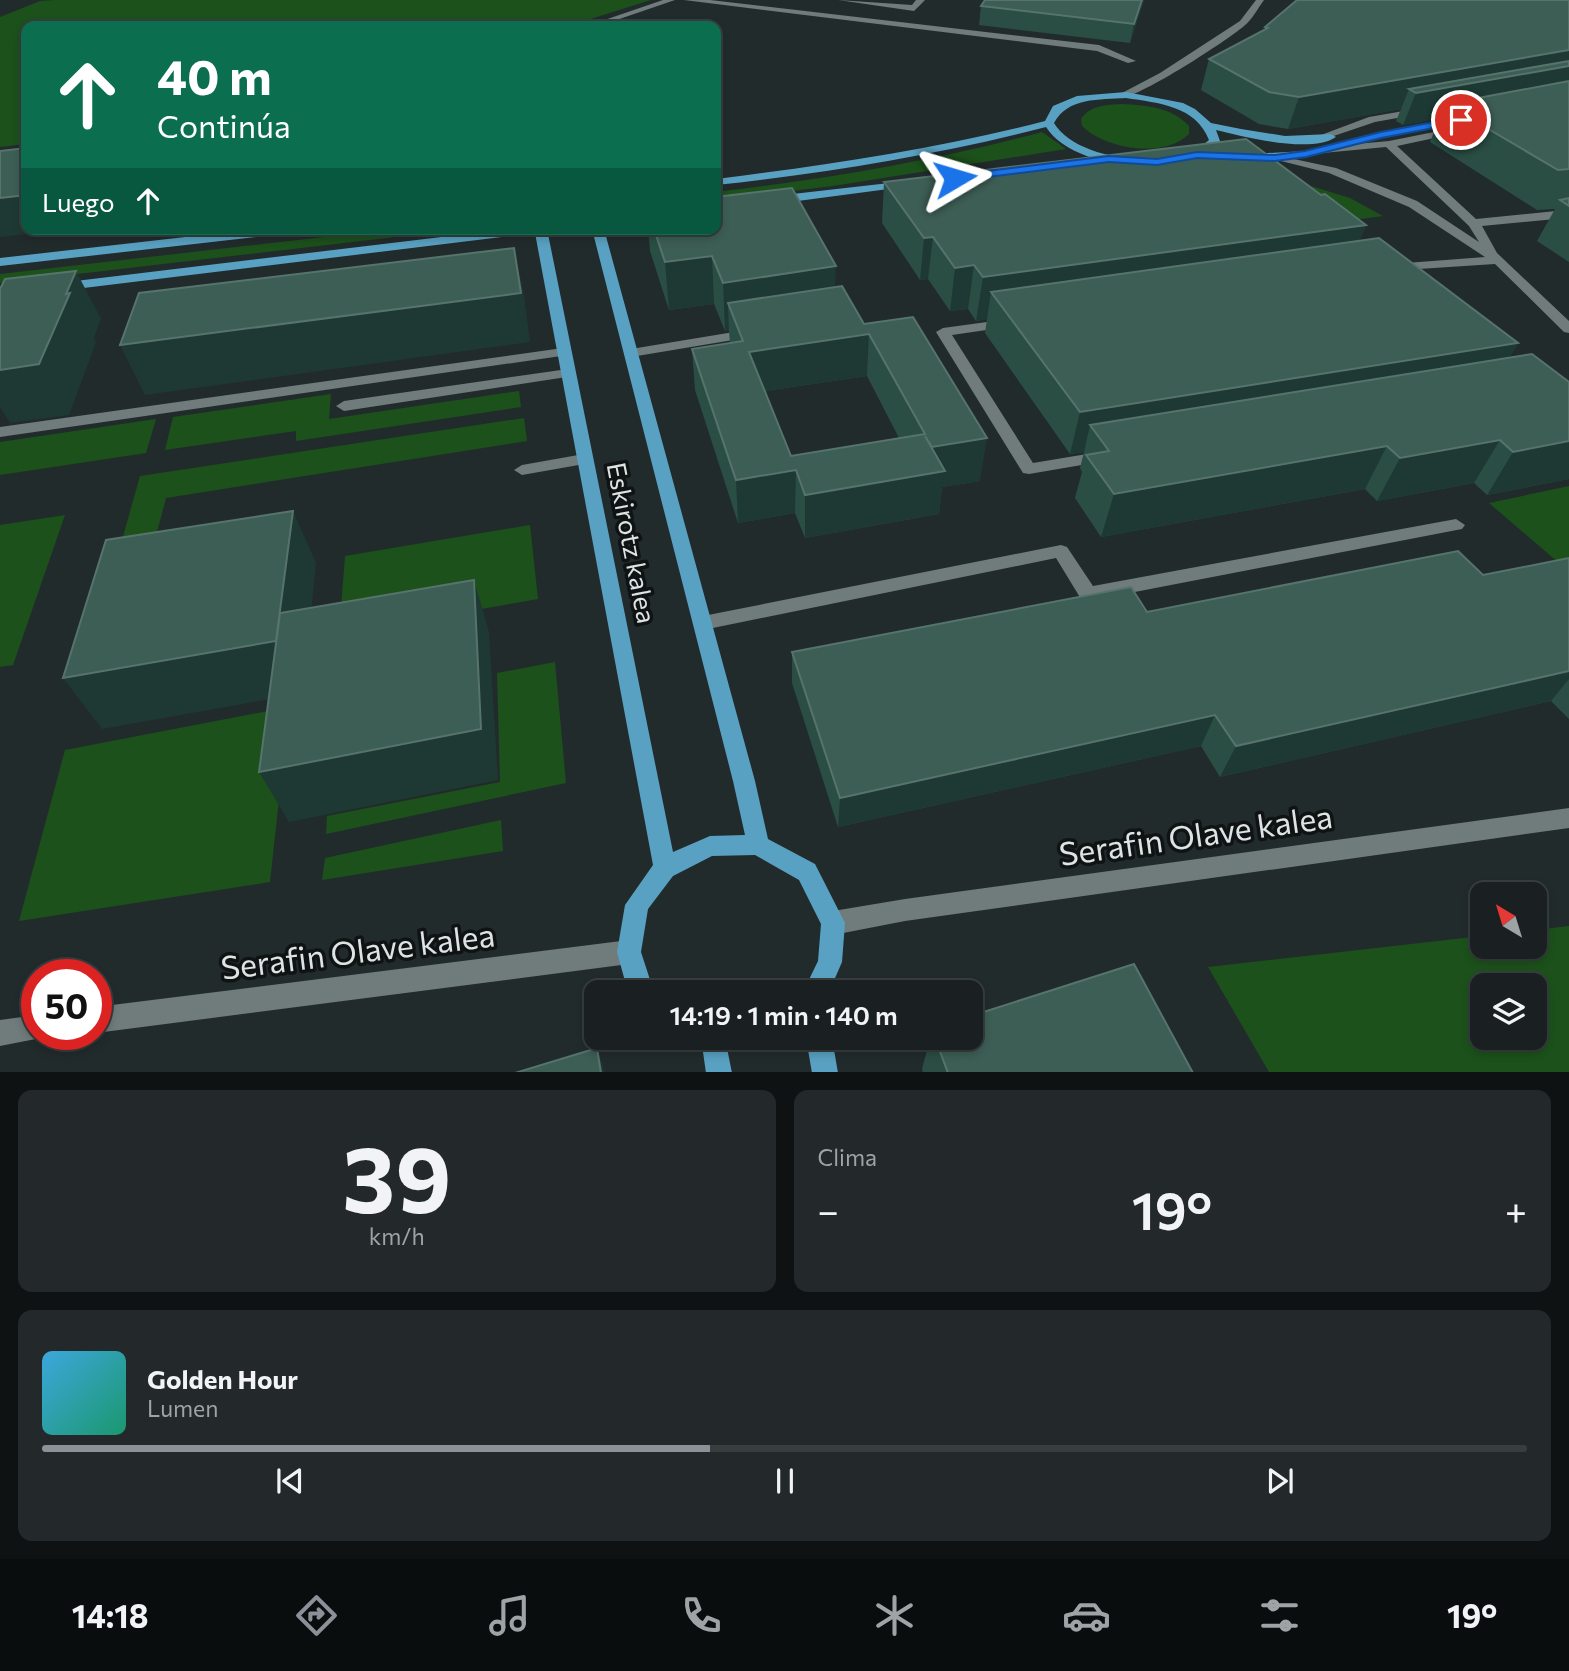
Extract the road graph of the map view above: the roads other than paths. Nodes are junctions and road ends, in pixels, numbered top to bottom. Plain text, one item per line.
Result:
1 (670, 0) edge
2 (688, 0) edge
3 (842, 0) edge
4 (921, 0) edge
5 (1260, 0) edge
6 (607, 21) edge
7 (1131, 61) dead end
8 (1126, 95) junction
9 (1438, 108) edge
10 (1049, 123) junction
11 (1211, 126) junction
12 (1468, 128) edge
13 (1310, 141) junction
14 (1389, 144) junction
15 (1323, 150) junction
16 (1197, 155) junction
17 (1275, 158) junction
18 (1109, 159) junction
19 (1082, 162) edge
20 (721, 181) edge
21 (920, 182) edge
22 (757, 202) edge
23 (1569, 217) edge
24 (1474, 223) junction
25 (239, 235) edge
26 (491, 235) edge
27 (542, 235) edge
28 (600, 235) edge
29 (1494, 258) junction
30 (0, 262) edge
31 (1402, 286) edge
32 (41, 289) edge
33 (1024, 321) edge
34 (1569, 329) edge
35 (763, 331) edge
36 (563, 352) junction
37 (631, 352) junction
38 (568, 373) junction
39 (344, 406) dead end
40 (0, 432) edge
41 (1123, 453) edge
42 (584, 460) junction
43 (522, 470) dead end
44 (1456, 525) dead end
45 (703, 623) junction
46 (1569, 818) edge
47 (758, 845) junction
48 (665, 868) junction
49 (833, 923) junction
50 (629, 952) junction
51 (637, 980) edge
52 (822, 980) edge
53 (112, 1018) edge
54 (21, 1030) edge
55 (0, 1033) edge
56 (717, 1050) edge
57 (821, 1050) edge
58 (719, 1072) edge
59 (825, 1072) edge

1 - 6 street
2 - 7 street
3 - 4 street
5 - 8 street
8 - 10 main road
8 - 11 main road
9 - 13 street
10 - 18 main road
10 - 20 main road
11 - 13 main road
11 - 16 main road
12 - 14 street
13 - 15 main road
14 - 15 street
14 - 24 street
15 - 17 main road
16 - 17 main road
16 - 18 main road
17 - 29 street
18 - 19 main road
21 - 22 main road
23 - 24 street
24 - 29 street
25 - 30 main road
26 - 32 main road
27 - 36 main road, Eskirotz kalea
28 - 37 main road, Eskirotz kalea
29 - 31 street
29 - 34 street
33 - 41 street
35 - 37 street
36 - 38 main road, Eskirotz kalea
36 - 40 street
37 - 45 main road, Eskirotz kalea
38 - 39 street
38 - 42 main road, Eskirotz kalea
42 - 43 street
42 - 48 main road, Eskirotz kalea
44 - 45 street
45 - 47 main road, Eskirotz kalea
46 - 49 street, Serafin Olave kalea
47 - 48 main road
47 - 49 main road
48 - 50 main road
49 - 52 main road
50 - 51 main road
50 - 53 street, Serafin Olave kalea
54 - 55 street
56 - 58 main road
57 - 59 main road

